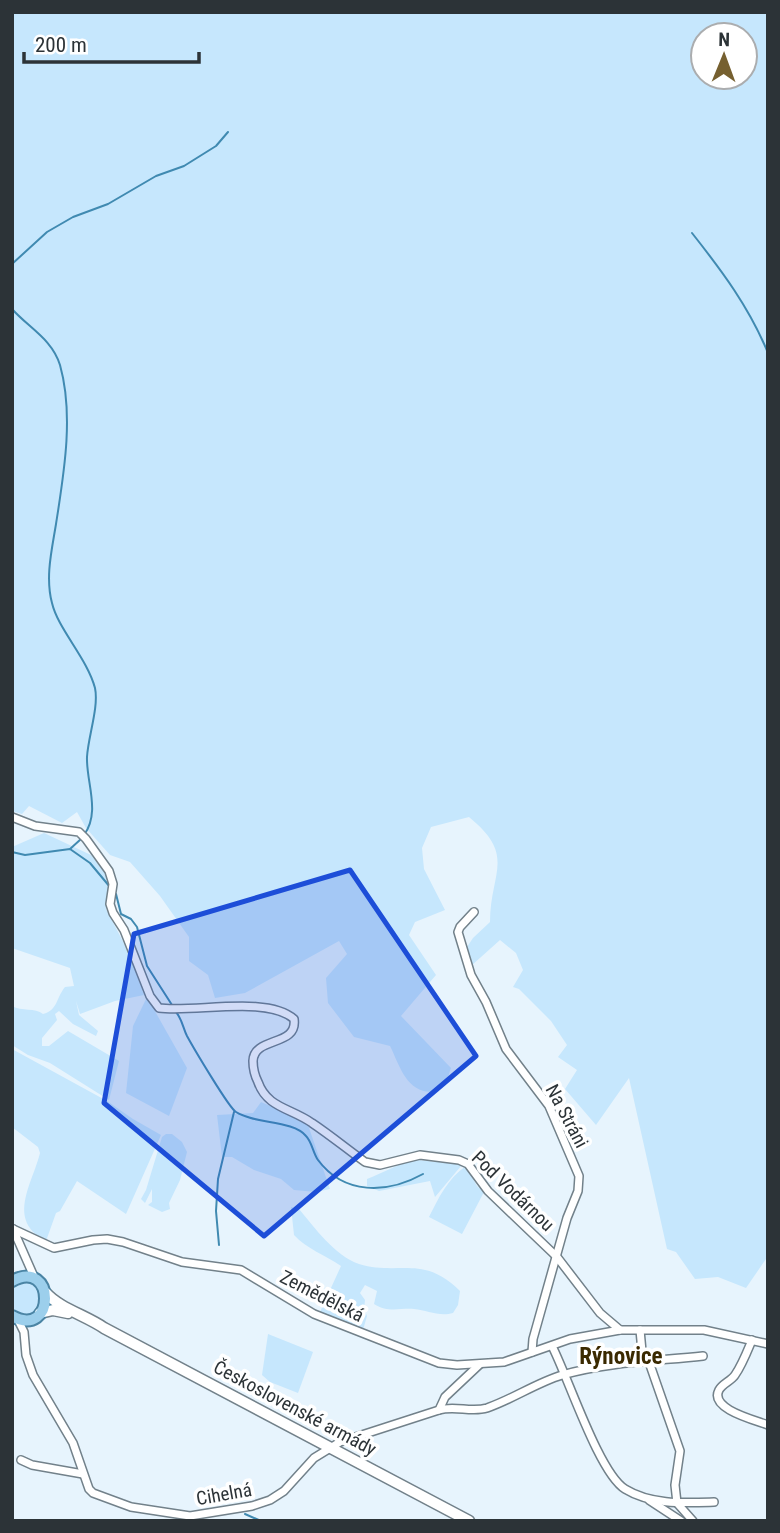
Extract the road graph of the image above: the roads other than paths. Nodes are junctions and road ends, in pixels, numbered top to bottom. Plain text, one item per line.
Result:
1 (12, 817) edge
2 (474, 912) dead end
3 (13, 1229) edge
4 (25, 1255) junction
5 (557, 1256) junction
6 (15, 1280) edge
7 (37, 1280) junction
8 (46, 1293) junction
9 (37, 1315) junction
10 (15, 1317) edge
11 (104, 1328) junction
12 (620, 1330) junction
13 (640, 1330) junction
14 (752, 1340) junction
15 (26, 1343) junction
16 (768, 1344) edge
17 (552, 1346) junction
18 (532, 1352) junction
19 (703, 1356) dead end
20 (646, 1362) junction
21 (481, 1364) junction
22 (566, 1374) junction
23 (439, 1409) junction
24 (768, 1425) edge
25 (332, 1448) junction
26 (21, 1460) dead end
27 (83, 1474) junction
28 (646, 1498) junction
29 (714, 1502) dead end
30 (677, 1503) junction
31 (190, 1518) edge
32 (469, 1521) edge
33 (681, 1521) edge
34 (693, 1521) edge

1 - 5 street, Pod Vodárnou
2 - 5 street, Na Stráni
3 - 4 street, Československé armády
3 - 21 street, Zemědělská
4 - 6 street
4 - 7 street, Československé armády
5 - 12 street, Pod Vodárnou
5 - 18 street, Na Stráni
6 - 7 main road
7 - 8 main road, Československé armády
8 - 9 main road
8 - 11 street, Československé armády
9 - 10 main road, Československé armády
9 - 11 street, Československé armády
9 - 15 street
10 - 15 street
11 - 25 street, Československé armády
12 - 13 street
12 - 17 street, Zemědělská
13 - 14 street
13 - 20 street
14 - 16 street
14 - 24 street
15 - 27 street
17 - 18 street, Zemědělská
17 - 22 street
18 - 21 street, Zemědělská
19 - 20 street
20 - 22 street
20 - 30 street
21 - 23 street
22 - 23 street
22 - 28 street
23 - 25 street, Cihelná
25 - 31 street, Cihelná
25 - 32 street, Československé armády
26 - 27 street
27 - 31 street, Cihelná
28 - 30 street
28 - 33 street
29 - 30 street
30 - 34 street

